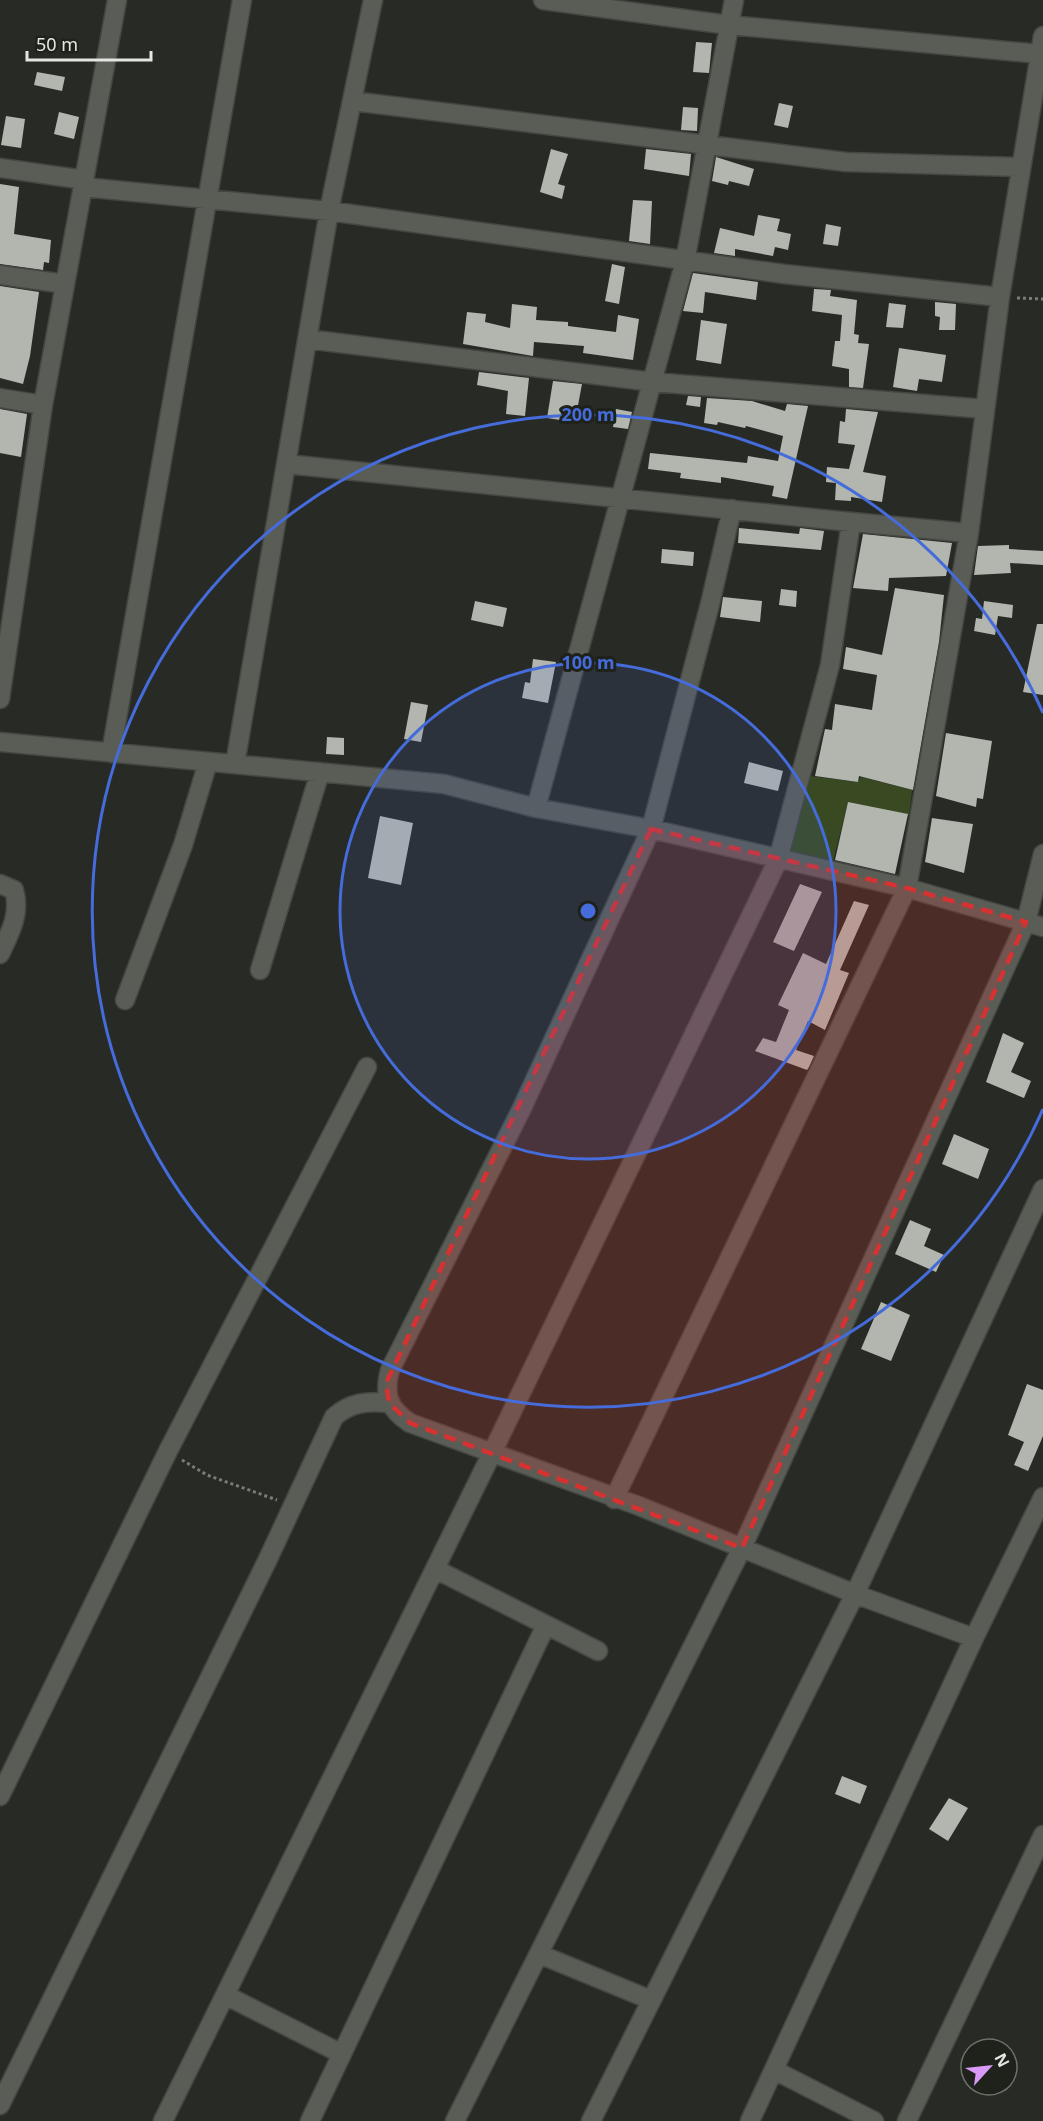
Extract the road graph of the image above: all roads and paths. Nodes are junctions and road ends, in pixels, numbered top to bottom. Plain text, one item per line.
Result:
1 (117, 0) edge
2 (242, 0) edge
3 (373, 0) edge
4 (543, 0) edge
5 (734, 0) edge
6 (592, 3) edge
7 (729, 25) junction
8 (1043, 36) edge
9 (1040, 54) junction
10 (352, 100) junction
11 (707, 144) junction
12 (1021, 167) junction
13 (0, 168) edge
14 (84, 183) junction
15 (207, 198) junction
16 (329, 211) junction
17 (685, 261) junction
18 (0, 275) edge
19 (66, 284) junction
20 (1000, 297) junction
21 (1043, 299) edge
22 (307, 339) junction
23 (652, 382) junction
24 (0, 398) edge
25 (43, 405) junction
26 (985, 409) junction
27 (286, 464) junction
28 (621, 501) junction
29 (732, 509) junction
30 (851, 522) junction
31 (969, 533) junction
32 (0, 699) edge
33 (0, 742) edge
34 (111, 753) junction
35 (208, 762) junction
36 (235, 764) junction
37 (320, 772) junction
38 (536, 808) junction
39 (651, 829) junction
40 (1043, 854) edge
41 (778, 860) junction
42 (0, 884) edge
43 (907, 888) junction
44 (1035, 924) edge
45 (0, 954) edge
46 (260, 970) dead end
47 (125, 1000) dead end
48 (367, 1067) dead end
49 (1043, 1189) edge
50 (389, 1403) junction
51 (168, 1451) junction
52 (492, 1454) junction
53 (1043, 1497) edge
54 (614, 1499) junction
55 (292, 1508) junction
56 (742, 1548) junction
57 (435, 1569) junction
58 (855, 1594) junction
59 (546, 1625) junction
60 (974, 1638) junction
61 (598, 1651) dead end
62 (0, 1796) edge
63 (1043, 1836) edge
64 (538, 1954) junction
65 (225, 1995) junction
66 (651, 2000) junction
67 (342, 2054) junction
68 (774, 2070) junction
69 (0, 2105) edge
70 (163, 2121) edge
71 (310, 2121) edge
72 (455, 2121) edge
73 (591, 2121) edge
74 (750, 2121) edge
75 (874, 2121) edge
76 (907, 2121) edge

1 - 14 street
2 - 15 street
3 - 10 street
4 - 6 street
5 - 7 street
6 - 7 street
7 - 9 street
7 - 11 street
8 - 9 street
9 - 12 street
10 - 11 street
10 - 16 street
11 - 12 street
11 - 17 street
12 - 20 street
13 - 14 street
14 - 15 street
14 - 19 street
15 - 16 street
15 - 34 street
16 - 17 street
16 - 22 street
17 - 20 street
17 - 23 street
18 - 19 street
19 - 25 street
20 - 21 path
20 - 26 street
22 - 23 street
22 - 27 street
23 - 26 street
23 - 28 street
24 - 25 street
25 - 32 street
26 - 31 street
27 - 28 street
27 - 36 street
28 - 29 street
28 - 38 street
29 - 30 street
29 - 39 street
30 - 31 street
30 - 41 street
31 - 43 street
33 - 34 street
34 - 35 street
35 - 36 street
35 - 47 street
36 - 37 street
37 - 38 street
37 - 46 street
38 - 39 street
39 - 41 street
39 - 50 street
40 - 44 street
41 - 43 street
41 - 52 street
42 - 45 street
43 - 44 street
43 - 54 street
44 - 56 street
48 - 51 street
49 - 58 street
50 - 52 street
50 - 55 street
51 - 55 path
51 - 62 street
52 - 54 street
52 - 57 street
53 - 60 street
54 - 56 street
55 - 69 street
56 - 58 street
56 - 64 street
57 - 59 street
57 - 65 street
58 - 60 street
58 - 66 street
59 - 61 street
59 - 67 street
60 - 68 street
63 - 76 street
64 - 66 street
64 - 72 street
65 - 67 street
65 - 70 street
66 - 73 street
67 - 71 street
68 - 74 street
68 - 75 street

